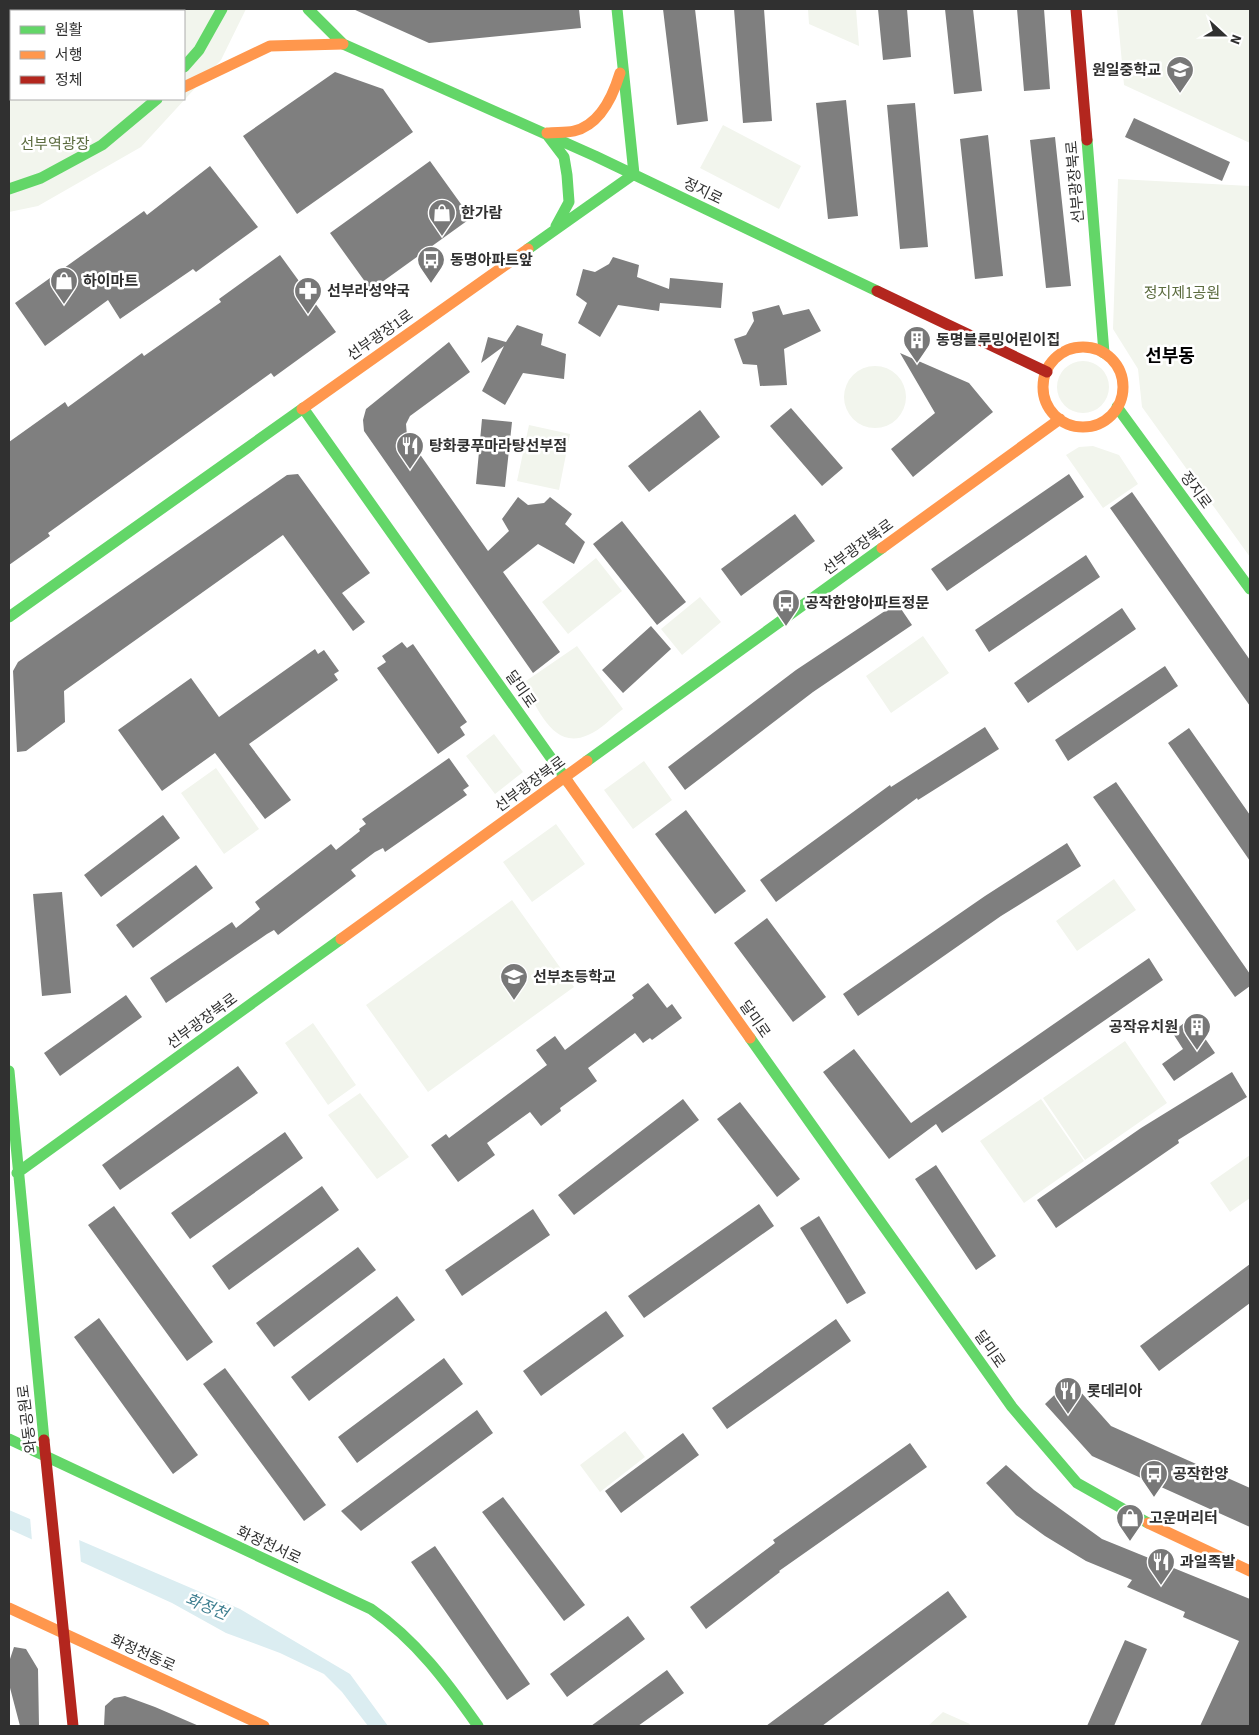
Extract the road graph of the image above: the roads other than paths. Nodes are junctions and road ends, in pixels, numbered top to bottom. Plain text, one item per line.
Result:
1 (222, 9) edge
2 (308, 9) edge
3 (617, 9) edge
4 (1076, 9) edge
5 (343, 44) junction
6 (622, 64) junction
7 (185, 66) edge
8 (185, 87) edge
9 (156, 100) edge
10 (166, 100) edge
11 (546, 134) junction
12 (102, 145) junction
13 (634, 174) junction
14 (9, 189) edge
15 (554, 231) junction
16 (1104, 353) junction
17 (1047, 372) junction
18 (303, 408) junction
19 (1118, 408) junction
20 (1060, 419) junction
21 (1250, 589) edge
22 (9, 617) edge
23 (565, 777) junction
24 (9, 1071) edge
25 (17, 1173) junction
26 (9, 1439) edge
27 (47, 1456) junction
28 (1250, 1571) edge
29 (9, 1608) edge
30 (65, 1634) junction
31 (73, 1726) edge
32 (264, 1726) edge
33 (478, 1726) edge

1 - 7 street
2 - 5 street
3 - 6 street
4 - 16 street, 선부광장북로
5 - 8 street
5 - 11 street, 정지로
6 - 11 street
6 - 13 street
9 - 12 street
10 - 12 street
11 - 13 street, 정지로
11 - 15 street
12 - 14 street
13 - 15 street, 선부광장1로
13 - 17 street, 정지로
15 - 18 street, 선부광장1로
16 - 17 street
16 - 19 street
17 - 20 street
18 - 22 street, 선부광장1로
18 - 23 street, 달미로
19 - 20 street
19 - 21 street, 정지로
20 - 23 street, 선부광장북로
23 - 25 street, 선부광장북로
23 - 28 street, 달미로
24 - 25 street, 와동공원로
25 - 27 street, 와동공원로
26 - 27 street, 화정천서로
27 - 30 street, 와동공원로
27 - 33 street, 화정천서로
29 - 30 street, 화정천동로
30 - 31 street
30 - 32 street, 화정천동로

